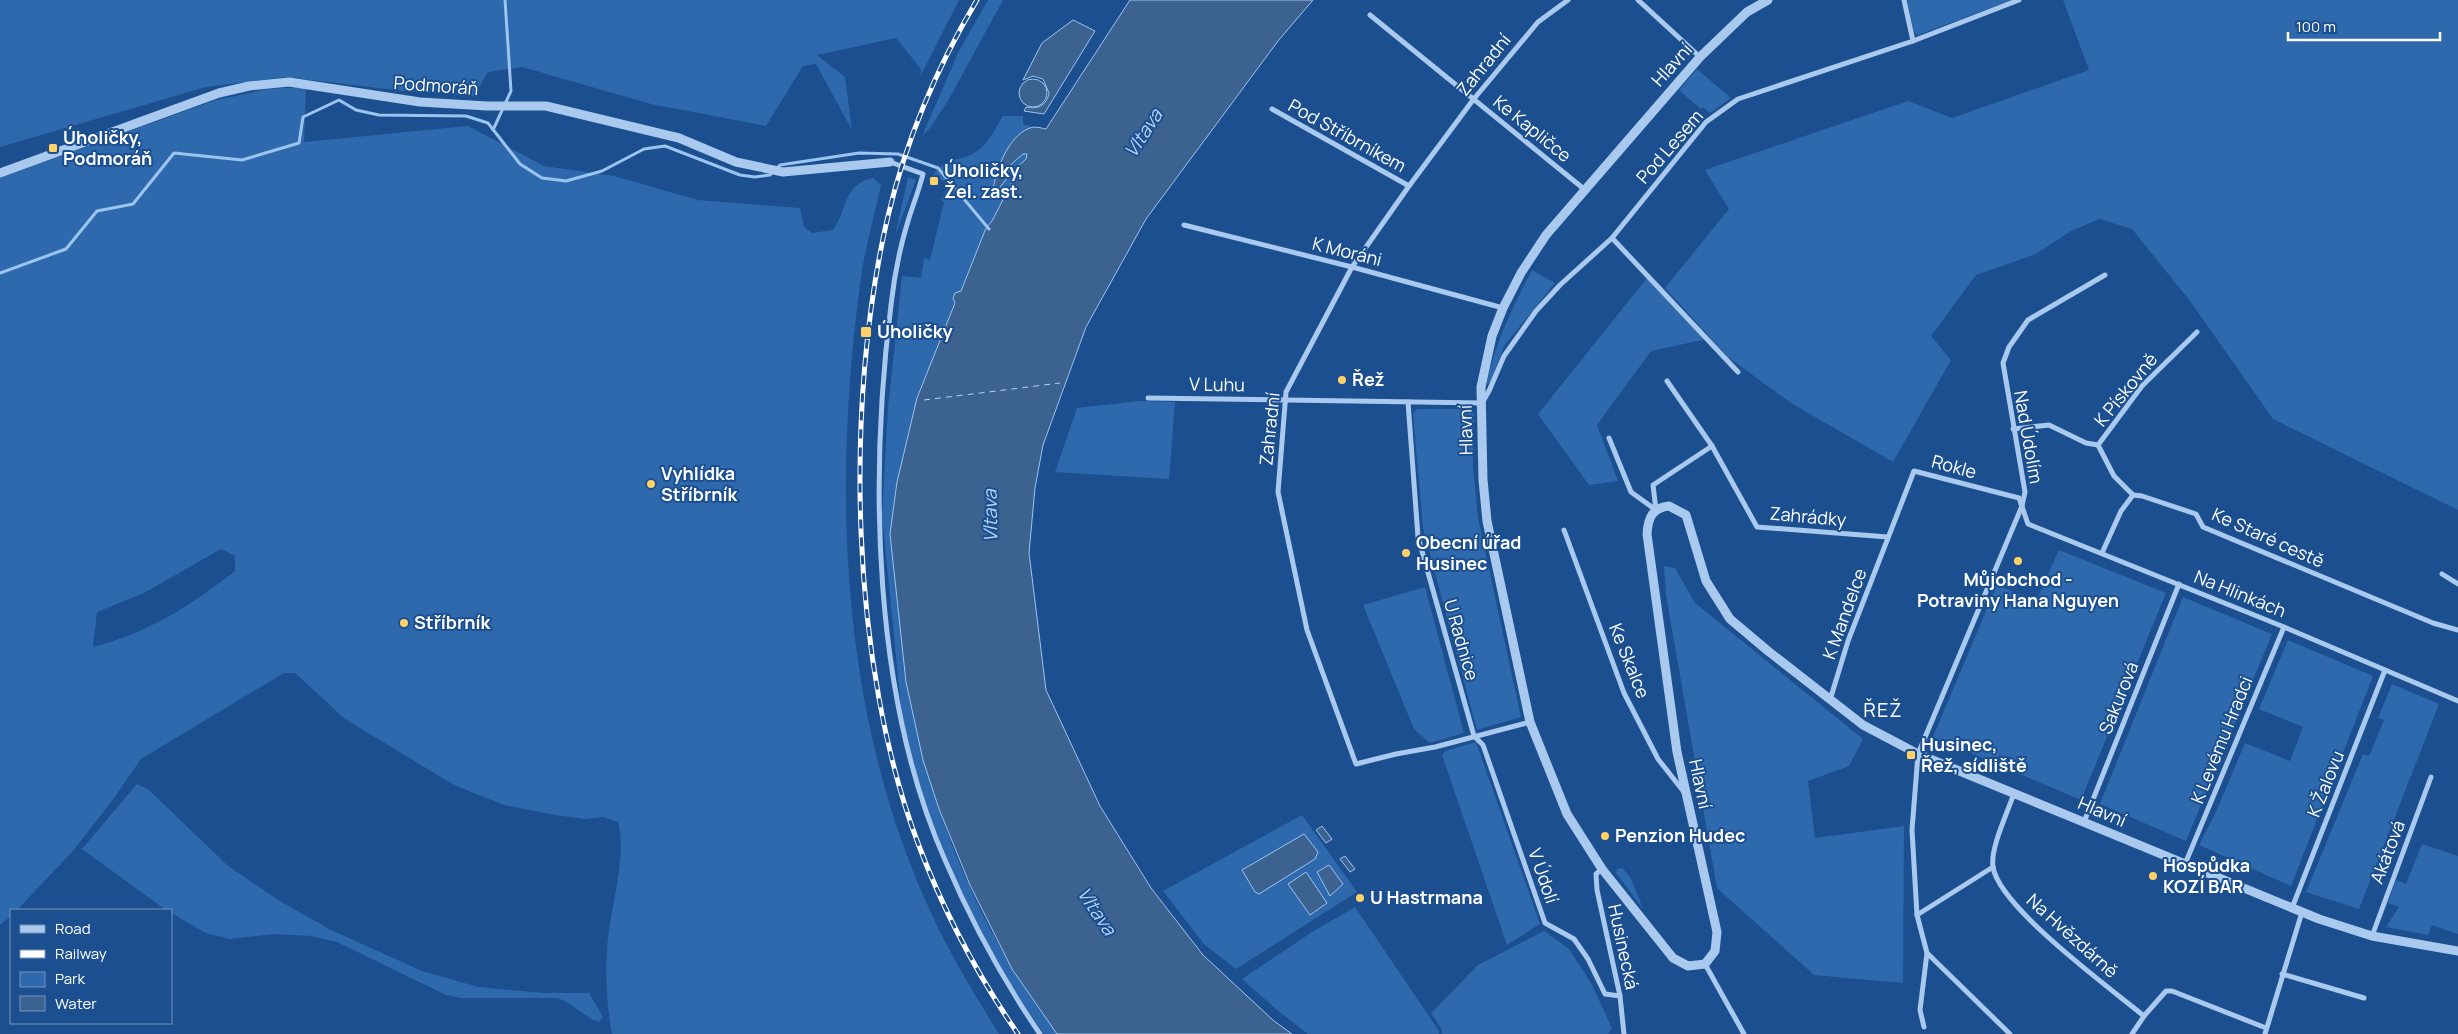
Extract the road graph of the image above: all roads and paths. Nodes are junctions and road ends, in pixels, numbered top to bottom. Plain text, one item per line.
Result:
1 (1568, 0) edge
2 (1638, 0) edge
3 (1768, 0) edge
4 (1904, 0) edge
5 (2019, 0) edge
6 (1370, 15) dead end
7 (1913, 41) junction
8 (1700, 57) junction
9 (1473, 100) junction
10 (1272, 109) dead end
11 (890, 162) joint
12 (0, 173) edge
13 (1409, 186) junction
14 (1584, 189) junction
15 (1184, 225) dead end
16 (1612, 238) junction
17 (1352, 267) junction
18 (2105, 274) dead end
19 (1503, 308) junction
20 (2197, 332) dead end
21 (1738, 372) dead end
22 (1667, 381) dead end
23 (1148, 398) dead end
24 (1286, 400) junction
25 (1408, 402) junction
26 (1482, 403) junction
27 (2013, 429) junction
28 (1609, 438) dead end
29 (2098, 445) junction
30 (1712, 446) junction
31 (2134, 495) junction
32 (2022, 506) junction
33 (1656, 510) junction
34 (1564, 530) dead end
35 (1888, 537) junction
36 (2102, 553) junction
37 (2442, 574) dead end
38 (2179, 584) junction
39 (2458, 584) edge
40 (2284, 627) junction
41 (2458, 630) edge
42 (2385, 670) junction
43 (1830, 701) junction
44 (2458, 701) edge
45 (1530, 722) junction
46 (1474, 736) junction
47 (1918, 754) junction
48 (2431, 777) dead end
49 (1686, 793) junction
50 (2014, 794) junction
51 (2084, 822) junction
52 (2185, 864) junction
53 (1992, 867) junction
54 (1602, 869) junction
55 (2292, 908) junction
56 (2302, 912) junction
57 (1917, 915) junction
58 (2372, 936) junction
59 (2458, 951) edge
60 (1927, 953) junction
61 (1705, 964) junction
62 (2282, 974) junction
63 (1620, 996) junction
64 (2364, 998) dead end
65 (2144, 1016) junction
66 (1924, 1027) dead end
67 (2266, 1031) edge
68 (1040, 1034) edge
69 (1624, 1034) edge
70 (1744, 1034) edge
71 (2010, 1034) edge
72 (2132, 1034) edge

1 - 9 street, Zahradní
2 - 8 street
3 - 8 street, Hlavní
4 - 7 street
5 - 7 street, Pod Lesem
6 - 9 street, Ke Kapličce
7 - 16 street, Pod Lesem
8 - 14 street, Hlavní
9 - 13 street, Zahradní
9 - 14 street, Ke Kapličce
10 - 13 street, Pod Stříbrníkem
11 - 12 street, Podmoráň
11 - 68 street
13 - 17 street, Zahradní
14 - 19 street, Hlavní
15 - 17 street, K Moráni
16 - 21 street
16 - 26 street, Pod Lesem
17 - 19 street, K Moráni
17 - 24 street, Zahradní
18 - 27 street, Nad Údolím
19 - 26 street, Hlavní
20 - 29 street, K Pískovně
22 - 30 street, Zahrádky
23 - 24 street, V Luhu
24 - 25 street, V Luhu
24 - 46 street, Zahradní
25 - 26 street, V Luhu
25 - 46 street, U Radnice
26 - 45 street, Hlavní
27 - 29 street, K Pískovně
27 - 32 street, Nad Údolím
28 - 33 street
29 - 31 street
30 - 33 street
30 - 35 street, Zahrádky
31 - 36 street
31 - 41 street, Ke Staré cestě
32 - 35 street, Rokle
32 - 36 street, Na Hlinkách
32 - 47 street, Nad Údolím
33 - 43 street, Hlavní
33 - 49 street, Hlavní
34 - 49 street, Ke Skalce
35 - 43 street, K Mandelce
36 - 38 street, Na Hlinkách
37 - 39 street
38 - 40 street, Na Hlinkách
38 - 51 street, Sakurová
40 - 42 street, Na Hlinkách
40 - 52 street, K Levému Hradci
42 - 44 street, Na Hlinkách
42 - 55 street, K Žalovu
43 - 47 street, Hlavní
45 - 46 street, Zahradní
45 - 54 street, Hlavní
46 - 63 street, V Údolí
47 - 50 street, Hlavní
47 - 57 street
48 - 58 street, Akátová
49 - 61 street, Hlavní
50 - 51 street, Hlavní
50 - 53 street
51 - 52 street, Hlavní
52 - 55 street, Hlavní
53 - 57 street
53 - 65 street, Na Hvězdárně
54 - 61 street, Hlavní
54 - 63 street, Husinecká
55 - 56 street, Hlavní
56 - 58 street, Hlavní
56 - 62 street
57 - 60 street
58 - 59 street, Hlavní
60 - 66 street
60 - 71 street
61 - 70 street
62 - 64 street
62 - 67 street
63 - 69 street, Husinecká
65 - 67 street
65 - 72 street

